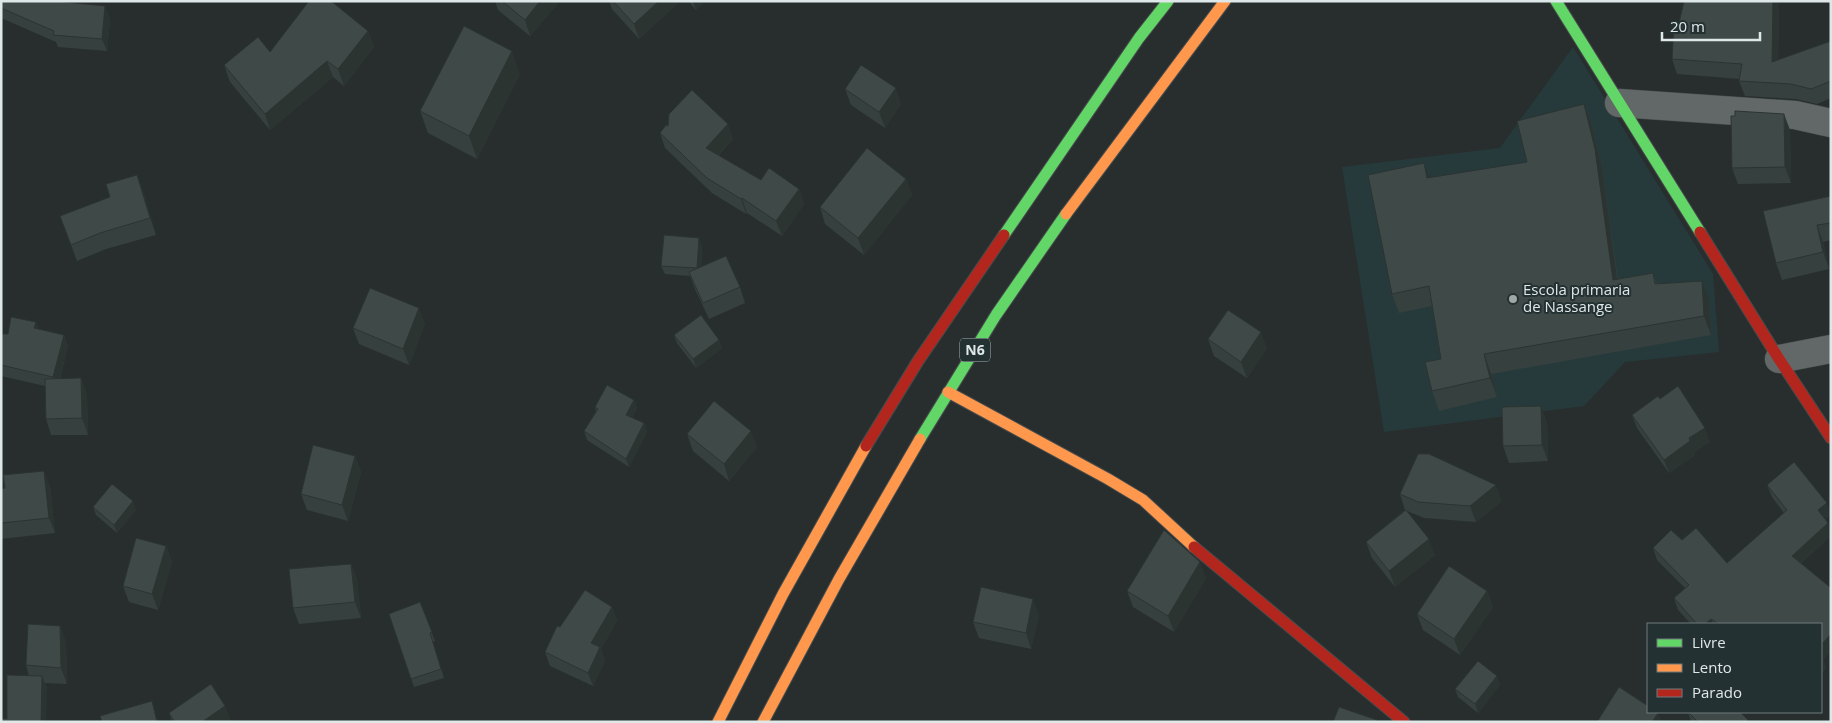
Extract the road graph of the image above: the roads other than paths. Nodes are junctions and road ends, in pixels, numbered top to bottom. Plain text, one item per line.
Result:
1 (1168, 1) edge
2 (1225, 1) edge
3 (1556, 1) edge
4 (1619, 103) junction
5 (1831, 122) edge
6 (1831, 349) edge
7 (1779, 359) junction
8 (948, 392) junction
9 (1831, 438) edge
10 (718, 722) edge
11 (763, 722) edge
12 (1404, 722) edge

1 - 10 main road, N6
2 - 8 main road, N6
3 - 4 main road
4 - 5 street
4 - 7 main road
6 - 7 street
7 - 9 main road
8 - 11 main road, N6
8 - 12 main road

